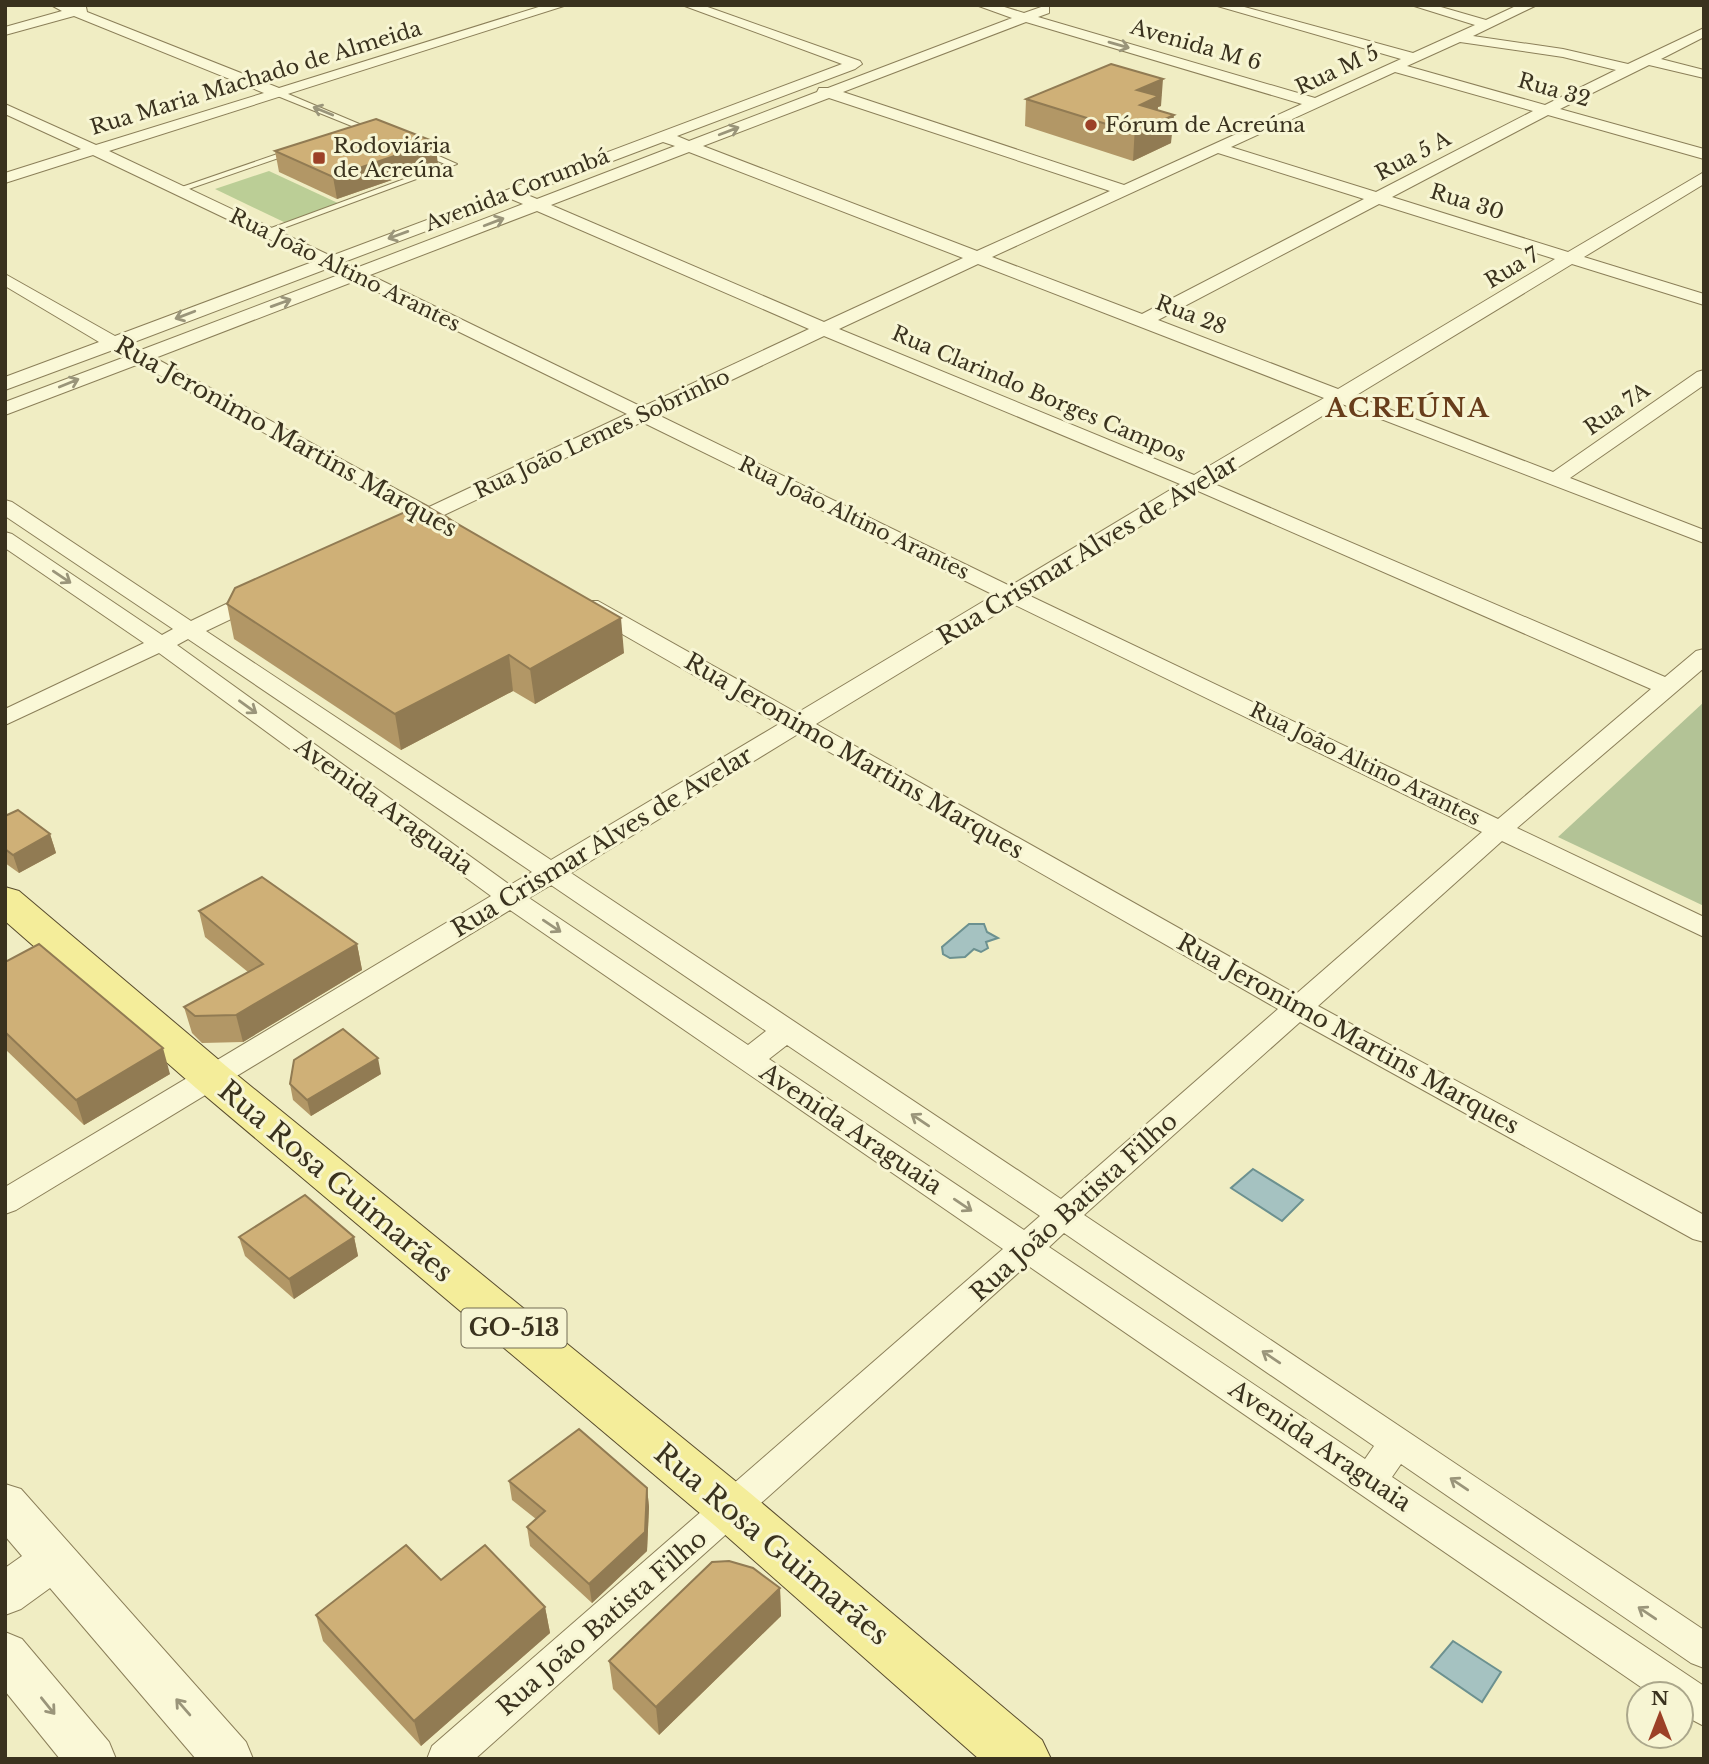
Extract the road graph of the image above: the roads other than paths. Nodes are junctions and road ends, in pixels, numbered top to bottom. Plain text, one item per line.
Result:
1 (58, 5) edge
2 (99, 5) edge
3 (560, 5) edge
4 (689, 5) edge
5 (983, 5) edge
6 (1221, 5) edge
7 (1418, 5) edge
8 (1530, 5) edge
9 (1022, 9) edge
10 (75, 12) junction
11 (1489, 25) junction
12 (5, 31) edge
13 (1704, 32) edge
14 (1457, 38) junction
15 (891, 51) dead end
16 (1413, 58) junction
17 (1648, 60) junction
18 (1393, 67) junction
19 (1632, 69) junction
20 (1704, 74) edge
21 (799, 83) junction
22 (829, 92) junction
23 (278, 93) junction
24 (1334, 94) junction
25 (1316, 103) junction
26 (5, 108) edge
27 (1548, 109) junction
28 (364, 128) junction
29 (351, 132) edge
30 (377, 133) edge
31 (662, 136) junction
32 (689, 147) junction
33 (1217, 148) junction
34 (302, 149) edge
35 (415, 149) edge
36 (93, 151) junction
37 (1704, 154) edge
38 (1704, 177) edge
39 (5, 178) edge
40 (177, 190) junction
41 (1124, 190) junction
42 (510, 193) junction
43 (1379, 198) junction
44 (537, 205) junction
45 (267, 231) junction
46 (976, 258) junction
47 (1571, 258) junction
48 (327, 261) junction
49 (355, 275) junction
50 (5, 279) edge
51 (1704, 300) edge
52 (1143, 321) junction
53 (825, 330) junction
54 (112, 342) junction
55 (139, 355) junction
56 (1704, 376) edge
57 (5, 384) edge
58 (1342, 397) junction
59 (5, 409) edge
60 (644, 415) junction
61 (1556, 479) junction
62 (1198, 484) junction
63 (5, 506) edge
64 (428, 514) junction
65 (403, 527) edge
66 (37, 529) junction
67 (464, 535) edge
68 (1704, 537) edge
69 (7, 540) edge
70 (278, 587) edge
71 (572, 596) edge
72 (1013, 596) junction
73 (191, 630) junction
74 (162, 645) junction
75 (1704, 656) edge
76 (1667, 687) junction
77 (5, 718) edge
78 (798, 724) junction
79 (356, 741) junction
80 (321, 760) junction
81 (1501, 829) junction
82 (551, 872) junction
83 (509, 897) junction
84 (5, 900) edge
85 (1704, 928) edge
86 (1298, 1008) junction
87 (787, 1030) junction
88 (749, 1059) junction
89 (211, 1077) junction
90 (5, 1202) edge
91 (1063, 1216) junction
92 (1704, 1230) edge
93 (1027, 1249) junction
94 (1397, 1442) junction
95 (1370, 1479) junction
96 (5, 1503) edge
97 (732, 1509) junction
98 (54, 1559) junction
99 (5, 1594) edge
100 (1704, 1651) edge
101 (5, 1654) edge
102 (1704, 1708) edge
103 (91, 1759) edge
104 (228, 1759) edge
105 (446, 1759) edge
106 (1022, 1759) edge

1 - 10 street
2 - 10 street
3 - 23 street, Rua Maria Machado de Almeida
4 - 21 street, Avenida Corumbá
5 - 9 street, Avenida M 6
6 - 16 street
7 - 11 street
8 - 11 street, Rua M 5
9 - 15 street
9 - 22 street, Avenida Corumbá
9 - 24 street, Avenida M 6
9 -> 25 street, Avenida M 6
10 - 12 street
10 - 23 street
11 - 14 street, Rua M 5
13 - 17 street, Rua 5 A
14 - 16 street, Rua M 5
14 - 19 street
16 - 18 street, Rua M 5
17 - 19 street, Rua 5 A
17 - 20 street
18 - 24 street, Rua M 5
18 - 27 street, Rua 32
19 - 27 street, Rua 5 A
21 - 22 street
21 - 31 street, Avenida Corumbá
32 -> 22 street, Avenida Corumbá
22 - 41 street
28 -> 23 lane
23 - 36 street, Rua Maria Machado de Almeida
24 - 25 street, Rua M 5
25 - 33 street, Rua M 5
26 - 36 street, Rua João Altino Arantes
27 - 37 street, Rua 32
27 - 43 street, Rua 5 A
28 - 29 lane
28 - 30 lane
31 - 32 street, Rua 28
31 - 42 street, Avenida Corumbá
32 - 44 street, Avenida Corumbá
32 - 46 street, Rua 28
33 - 41 street, Rua M 5
33 - 43 street, Rua 30
34 - 40 lane
35 - 45 lane
36 - 39 street, Rua Maria Machado de Almeida
36 - 40 street, Rua João Altino Arantes
38 - 47 street, Rua 7
40 - 45 street, Rua João Altino Arantes
41 - 46 street, Rua João Lemes Sobrinho
42 - 44 street, Rua Clarindo Borges Campos
42 -> 48 street, Avenida Corumbá
43 - 47 street, Rua 30
43 - 52 street, Rua 5 A
49 -> 44 street, Avenida Corumbá
44 - 53 street, Rua Clarindo Borges Campos
45 - 48 street, Rua João Altino Arantes
46 - 52 street, Rua 28
46 - 53 street, Rua João Lemes Sobrinho
47 - 51 street, Rua 30
47 - 58 street, Rua 7
48 - 49 street, Rua João Altino Arantes
48 -> 54 street, Avenida Corumbá
55 -> 49 street, Avenida Corumbá
49 - 60 street, Rua João Altino Arantes
50 - 54 street, Rua Jeronimo Martins Marques
52 - 58 street, Rua 28
53 - 60 street, Rua João Lemes Sobrinho
53 - 62 street, Rua Clarindo Borges Campos
54 - 55 street, Rua Jeronimo Martins Marques
54 - 57 street, Avenida Corumbá
59 -> 55 street, Avenida Corumbá
55 - 64 street, Rua Jeronimo Martins Marques
56 - 61 street, Rua 7A
58 - 61 street, Rua 28
58 - 62 street, Rua Crismar Alves de Avelar
60 - 64 street, Rua João Lemes Sobrinho
60 - 72 street, Rua João Altino Arantes
61 - 68 street, Rua 28
62 - 72 street, Rua Crismar Alves de Avelar
62 - 76 street, Rua Clarindo Borges Campos
63 - 66 street, Avenida Araguaia
64 - 65 street, Rua João Lemes Sobrinho
64 - 67 street, Rua Jeronimo Martins Marques
66 - 69 street
66 - 73 street, Avenida Araguaia
69 -> 74 street, Avenida Araguaia
70 - 73 street
71 - 78 street, Rua Jeronimo Martins Marques
72 - 78 street, Rua Crismar Alves de Avelar
72 - 81 street, Rua João Altino Arantes
73 - 74 street
73 - 79 street, Avenida Araguaia
74 - 77 street
74 -> 80 street, Avenida Araguaia
75 - 76 street, Rua João Batista Filho
76 - 81 street, Rua João Batista Filho
78 - 82 street, Rua Crismar Alves de Avelar
78 - 86 street, Rua Jeronimo Martins Marques
79 - 80 street
79 - 82 street, Avenida Araguaia
80 - 83 street, Avenida Araguaia
81 - 85 street, Rua João Altino Arantes
81 - 86 street, Rua João Batista Filho
82 - 83 street, Rua Crismar Alves de Avelar
82 - 87 street, Avenida Araguaia
83 -> 88 street, Avenida Araguaia
83 - 89 street, Rua Crismar Alves de Avelar
84 - 89 main road, Rua Rosa Guimarães / GO-513
86 - 91 street, Rua João Batista Filho
86 - 92 street, Rua Jeronimo Martins Marques
87 - 88 street
91 -> 87 street, Avenida Araguaia
88 -> 93 street, Avenida Araguaia
89 - 90 street, Rua Crismar Alves de Avelar
89 - 97 main road, Rua Rosa Guimarães / GO-513
91 - 93 street, Rua João Batista Filho
94 -> 91 street, Avenida Araguaia
93 - 95 street, Avenida Araguaia
93 - 97 street, Rua João Batista Filho
94 - 95 street
100 -> 94 street, Avenida Araguaia
95 - 102 street, Avenida Araguaia
96 - 98 street
97 - 105 street, Rua João Batista Filho
97 - 106 main road, Rua Rosa Guimarães / GO-513
98 - 99 street
104 -> 98 street
101 -> 103 street

